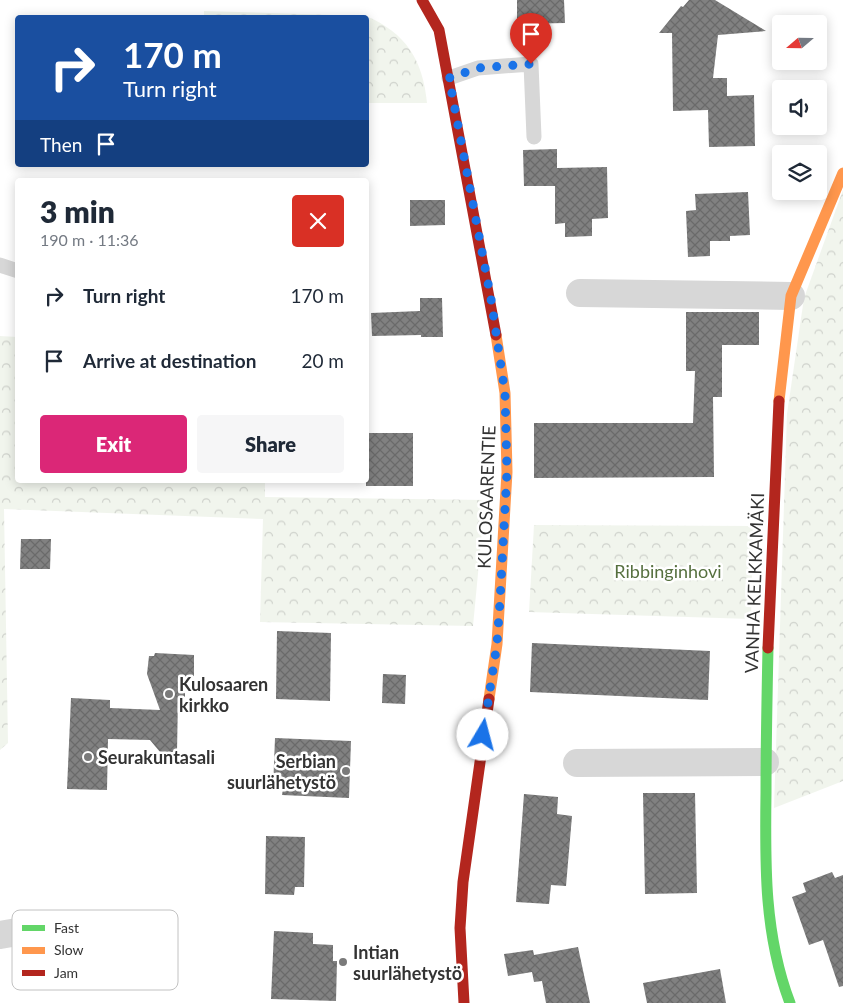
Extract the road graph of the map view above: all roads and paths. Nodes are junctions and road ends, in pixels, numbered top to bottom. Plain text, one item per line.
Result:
1 (422, 0) edge
2 (449, 78) junction
3 (534, 137) dead end
4 (843, 173) edge
5 (0, 265) edge
6 (15, 269) edge
7 (580, 293) dead end
8 (791, 296) junction
9 (765, 762) junction
10 (577, 763) dead end
11 (464, 1003) edge
12 (790, 1003) edge

1 - 2 street, KULOSAARENTIE
2 - 3 lane
2 - 11 street, KULOSAARENTIE
4 - 8 street, VANHA KELKKAMÄKI
5 - 6 lane
7 - 8 street
8 - 9 street, VANHA KELKKAMÄKI
9 - 10 street
9 - 12 street, VANHA KELKKAMÄKI

